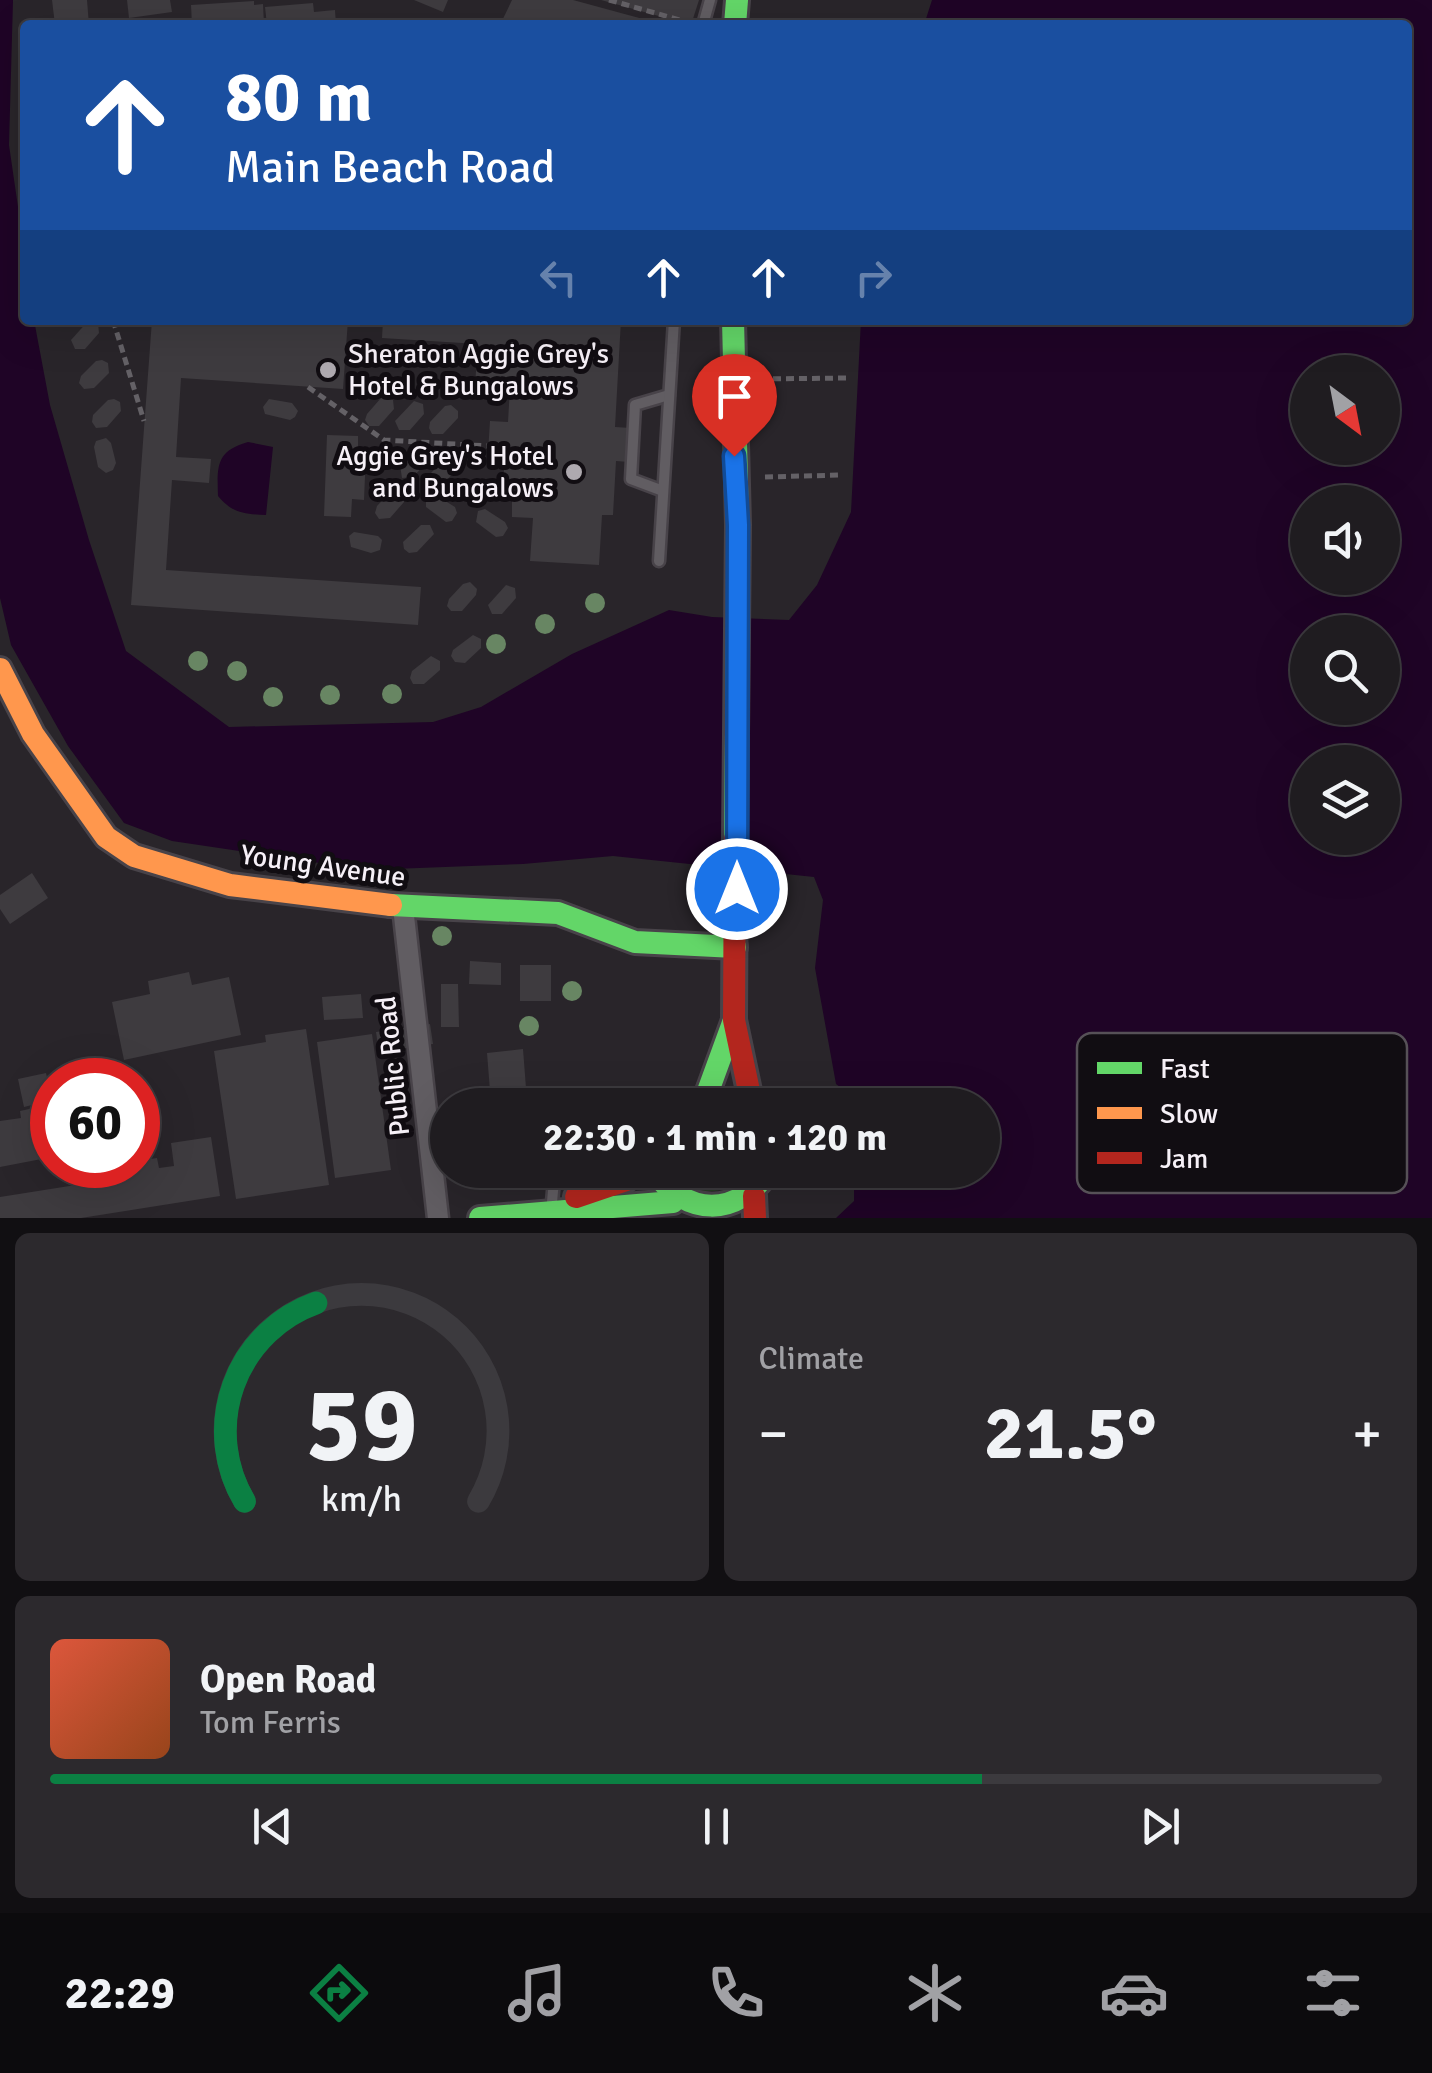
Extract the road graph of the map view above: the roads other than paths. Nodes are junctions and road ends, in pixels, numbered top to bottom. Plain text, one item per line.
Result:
1 (674, 325) edge
2 (734, 325) edge
3 (669, 394) junction
4 (663, 492) junction
5 (659, 561) dead end
6 (0, 670) edge
7 (403, 907) junction
8 (736, 936) junction
9 (734, 1020) junction
10 (700, 1088) edge
11 (748, 1088) edge
12 (553, 1188) edge
13 (606, 1188) edge
14 (662, 1188) edge
15 (552, 1202) junction
16 (673, 1202) junction
17 (754, 1207) edge
18 (710, 1216) edge
19 (489, 1217) edge
20 (438, 1218) edge

1 - 3 lane
2 - 8 main road
3 - 4 lane
3 - 4 lane
4 - 5 lane
6 - 7 main road, Young Avenue
7 - 8 main road, Young Avenue
7 - 20 street, Public Road
8 - 9 main road
9 - 10 main road
9 - 11 main road
12 - 15 lane
13 - 15 main road
14 - 16 main road
15 - 19 main road
16 - 18 main road
16 - 19 main road
17 - 18 main road

